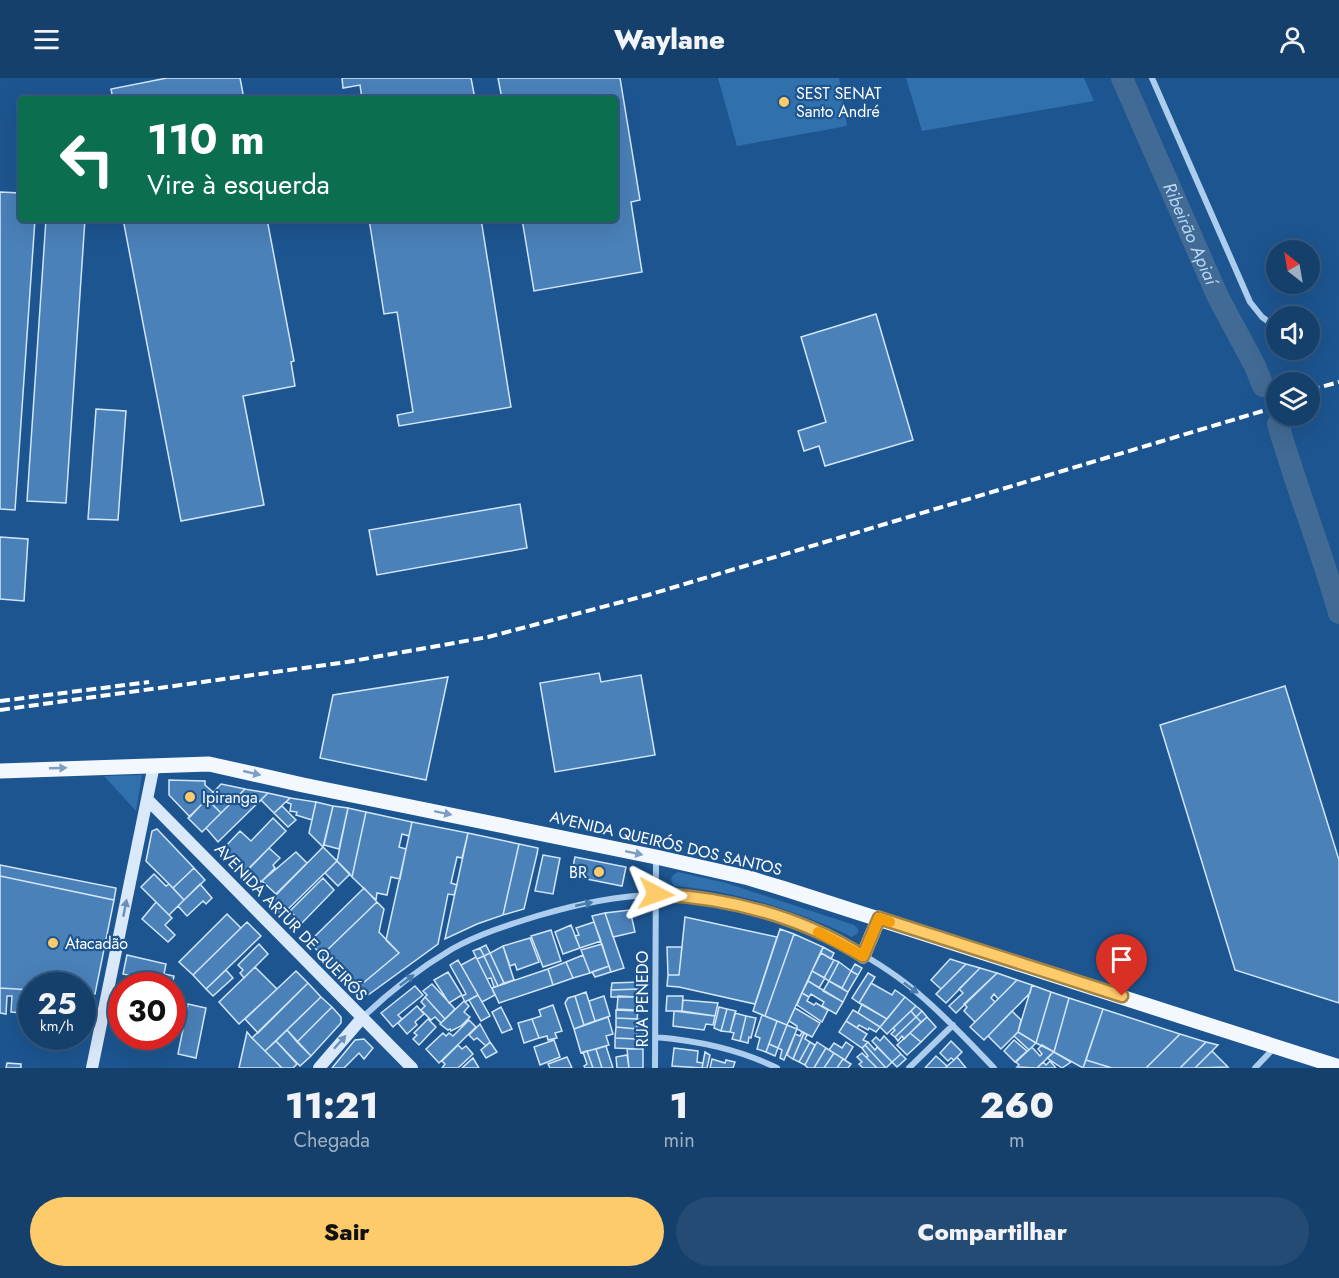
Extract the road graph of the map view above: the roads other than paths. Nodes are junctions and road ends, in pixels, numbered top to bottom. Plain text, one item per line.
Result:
1 (1152, 78) edge
2 (1266, 320) edge
3 (154, 765) junction
4 (0, 771) edge
5 (147, 799) junction
6 (656, 857) junction
7 (656, 894) junction
8 (879, 918) junction
9 (863, 956) junction
10 (362, 1018) junction
11 (953, 1025) junction
12 (655, 1037) junction
13 (1276, 1046) junction
14 (1339, 1067) edge
15 (92, 1068) edge
16 (319, 1068) edge
17 (412, 1068) edge
18 (655, 1068) edge
19 (777, 1068) edge
20 (909, 1068) edge
21 (994, 1068) edge
22 (1255, 1068) edge

1 - 2 street
4 -> 3 main road, AVENIDA QUEIRÓS DOS SANTOS
3 - 5 street
3 -> 6 main road, AVENIDA QUEIRÓS DOS SANTOS
5 - 10 street, AVENIDA ARTUR DE QUEIRÓS
15 -> 5 street
6 - 7 street, RUA PENEDO
6 - 8 main road, AVENIDA QUEIRÓS DOS SANTOS
7 - 9 street
10 -> 7 street
7 - 12 street, RUA PENEDO
8 - 9 main road
8 - 13 main road, AVENIDA QUEIRÓS DOS SANTOS
9 -> 11 street
16 -> 10 street
10 - 17 street, AVENIDA ARTUR DE QUEIRÓS
11 - 20 street
11 - 21 street
12 - 18 street, RUA PENEDO
12 - 19 street
13 - 14 main road, AVENIDA QUEIRÓS DOS SANTOS
13 - 22 street

